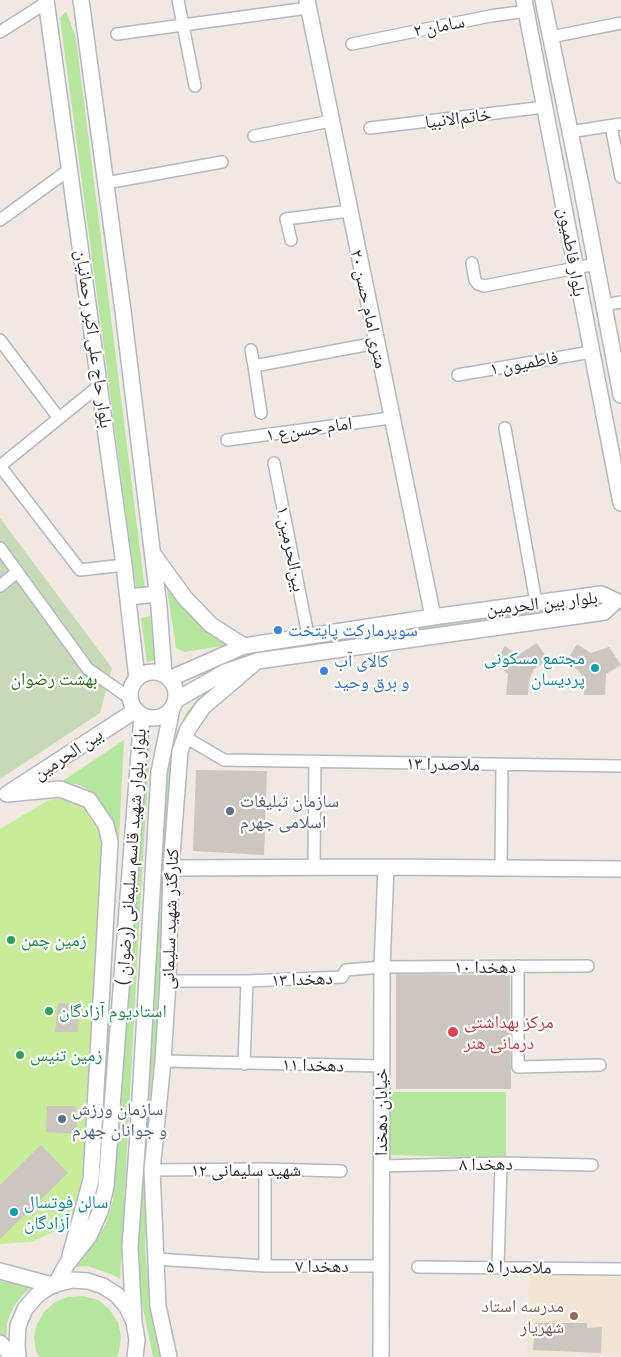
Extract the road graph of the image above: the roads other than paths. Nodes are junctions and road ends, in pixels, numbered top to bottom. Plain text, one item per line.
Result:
1 (81, 0) edge
2 (178, 0) edge
3 (543, 0) edge
4 (46, 1) edge
5 (307, 4) edge
6 (525, 6) edge
7 (621, 23) edge
8 (183, 25) junction
9 (0, 32) edge
10 (117, 34) dead end
11 (551, 37) junction
12 (352, 44) dead end
13 (195, 86) dead end
14 (545, 107) junction
15 (331, 121) junction
16 (616, 125) edge
17 (370, 128) dead end
18 (570, 132) junction
19 (254, 136) dead end
20 (222, 162) dead end
21 (70, 169) junction
22 (621, 178) edge
23 (106, 183) junction
24 (349, 211) junction
25 (0, 220) edge
26 (290, 240) dead end
27 (472, 263) dead end
28 (596, 264) junction
29 (575, 267) junction
30 (621, 302) edge
31 (604, 305) junction
32 (0, 340) edge
33 (376, 344) junction
34 (251, 350) dead end
35 (591, 352) junction
36 (254, 366) junction
37 (458, 374) dead end
38 (100, 385) junction
39 (621, 395) edge
40 (261, 413) dead end
41 (58, 418) junction
42 (391, 418) junction
43 (505, 428) dead end
44 (227, 440) dead end
45 (274, 463) dead end
46 (0, 466) edge
47 (621, 503) edge
48 (0, 548) edge
49 (152, 553) junction
50 (124, 565) junction
51 (17, 572) junction
52 (0, 586) edge
53 (157, 594) junction
54 (128, 597) junction
55 (618, 601) edge
56 (536, 602) junction
57 (432, 617) junction
58 (308, 635) junction
59 (281, 640) junction
60 (244, 646) junction
61 (285, 657) junction
62 (257, 661) junction
63 (167, 677) junction
64 (136, 679) junction
65 (174, 704) junction
66 (136, 708) junction
67 (185, 737) junction
68 (315, 762) junction
69 (502, 765) junction
70 (621, 766) edge
71 (4, 796) edge
72 (314, 867) junction
73 (386, 867) junction
74 (171, 868) junction
75 (501, 868) junction
76 (621, 869) edge
77 (518, 966) junction
78 (588, 966) dead end
79 (382, 967) junction
80 (168, 981) junction
81 (247, 981) junction
82 (163, 1062) junction
83 (244, 1064) junction
84 (600, 1065) dead end
85 (381, 1066) junction
86 (501, 1163) junction
87 (592, 1165) dead end
88 (381, 1166) junction
89 (265, 1169) junction
90 (152, 1170) junction
91 (341, 1171) dead end
92 (155, 1259) junction
93 (68, 1264) junction
94 (265, 1266) junction
95 (380, 1266) junction
96 (418, 1267) dead end
97 (498, 1267) junction
98 (621, 1269) edge
99 (0, 1271) edge
100 (53, 1285) junction
101 (134, 1322) junction
102 (137, 1340) junction
103 (0, 1343) edge
104 (13, 1357) edge
105 (18, 1357) edge
106 (135, 1357) edge
107 (143, 1357) edge
108 (168, 1357) edge
109 (381, 1357) edge

1 - 23 main road, بلوار حاج علی اکبر رحمانیان
2 - 8 street
3 - 11 main road, بلوار فاطمیون
4 - 9 street
4 - 21 main road, بلوار حاج علی اکبر رحمانیان
5 - 8 street
5 - 15 main road, ۲۰ متری امام حسن
6 - 12 street, سامان ۲
6 - 14 main road, بلوار فاطمیون
7 - 11 street
8 - 10 street
8 - 13 street
11 - 18 main road, بلوار فاطمیون
14 - 17 street, خاتم‌الانبیا
14 - 29 main road, بلوار فاطمیون
15 - 19 street
15 - 24 main road, ۲۰ متری امام حسن
16 - 18 street
16 - 22 street
18 - 28 main road, بلوار فاطمیون
20 - 23 street
21 - 25 street
21 - 38 main road, بلوار حاج علی اکبر رحمانیان
23 - 49 main road, بلوار حاج علی اکبر رحمانیان
24 - 26 street
24 - 33 main road, ۲۰ متری امام حسن
27 - 29 street
28 - 29 street
28 - 31 main road, بلوار فاطمیون
29 - 35 main road, بلوار فاطمیون
30 - 31 street
31 - 39 main road, بلوار فاطمیون
32 - 41 street
33 - 36 street
33 - 42 main road, ۲۰ متری امام حسن
34 - 36 street
35 - 37 street, فاطمیون ۱
35 - 47 main road, بلوار فاطمیون
36 - 40 street
38 - 41 street
38 - 50 main road, بلوار حاج علی اکبر رحمانیان
41 - 46 street
42 - 44 street, امام حسن‌ع ۱
42 - 57 main road, ۲۰ متری امام حسن
43 - 56 street
45 - 58 street, بین‌الحرمین ۱
46 - 50 street
48 - 51 street
49 - 53 main road, بلوار حاج علی اکبر رحمانیان
49 - 60 main road
50 - 54 main road, بلوار حاج علی اکبر رحمانیان
51 - 52 street
51 - 66 street
53 - 54 main road
53 - 63 main road, بلوار حاج علی اکبر رحمانیان
54 - 64 main road, بلوار حاج علی اکبر رحمانیان
55 - 56 main road, بلوار بین الحرمین
55 - 61 main road, بلوار بین الحرمین
56 - 57 main road, بلوار بین الحرمین
57 - 58 main road, بلوار بین الحرمین
58 - 59 main road, بلوار بین الحرمین
59 - 60 main road, بلوار بین الحرمین
59 - 61 main road
60 - 63 main road, بلوار بین الحرمین
61 - 62 main road, بلوار بین الحرمین
62 - 65 main road, بلوار بین الحرمین
62 - 67 main road, کنارگذر شهید سلیمانی
63 - 64 main road
63 - 65 main road
64 - 66 main road
65 - 66 main road
65 - 101 main road, بلوار بلوار شهید قاسم سلیمانی (رضوان )
66 - 71 main road, بین الحرمین
66 - 93 main road, بلوار بلوار شهید قاسم سلیمانی (رضوان )
67 - 68 street, ملاصدرا ۱۳
67 - 74 main road, کنارگذر شهید سلیمانی
68 - 69 street, ملاصدرا ۱۳
68 - 72 street
69 - 70 street, ملاصدرا ۱۳
69 - 75 street
71 - 93 main road
72 - 73 main road
72 - 74 main road
73 - 75 main road
73 - 79 main road, خیابان دهخدا
74 - 80 main road, کنارگذر شهید سلیمانی
75 - 76 main road
77 - 78 street, دهخدا ۱۰
77 - 79 street, دهخدا ۱۰
77 - 84 street
79 - 81 street, دهخدا ۱۳
79 - 85 main road, خیابان دهخدا
80 - 81 street
80 - 82 main road, کنارگذر شهید سلیمانی
81 - 83 street
82 - 83 street, دهخدا ۱۱
82 - 90 main road, کنارگذر شهید سلیمانی
83 - 85 street, دهخدا ۱۱
85 - 88 main road, خیابان دهخدا
86 - 87 street, دهخدا ۸
86 - 88 street, دهخدا ۸
86 - 97 street
88 - 95 main road, خیابان دهخدا
89 - 90 street, شهید سلیمانی ۱۲
89 - 91 street, شهید سلیمانی ۱۲
89 - 94 street
90 - 92 main road, کنارگذر شهید سلیمانی
92 - 94 street, دهخدا ۷
92 - 108 main road, کنارگذر شهید سلیمانی
93 - 100 main road, بلوار بلوار شهید قاسم سلیمانی (رضوان )
94 - 95 street, دهخدا ۷
95 - 109 main road, خیابان دهخدا
96 - 97 street, ملاصدرا ۵
97 - 98 street, ملاصدرا ۵
99 - 100 main road
100 - 101 main road
100 - 105 main road
101 - 102 main road
102 - 106 main road
102 - 107 main road
103 - 104 main road

